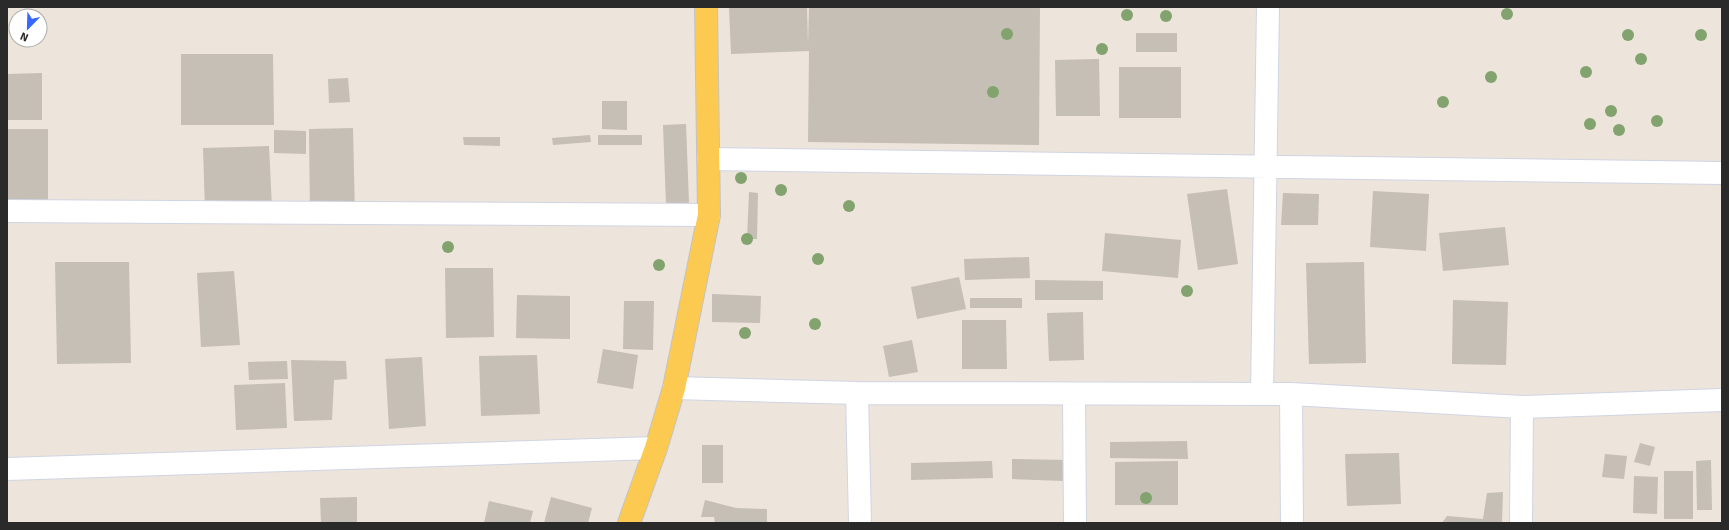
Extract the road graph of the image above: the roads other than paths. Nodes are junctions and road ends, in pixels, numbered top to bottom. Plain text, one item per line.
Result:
1 (706, 7) edge
2 (1268, 7) edge
3 (708, 159) junction
4 (1266, 167) junction
5 (1722, 173) edge
6 (7, 211) edge
7 (709, 215) junction
8 (674, 388) junction
9 (857, 393) junction
10 (1074, 394) junction
11 (1262, 394) junction
12 (1291, 394) junction
13 (1722, 400) edge
14 (1522, 407) junction
15 (656, 448) junction
16 (7, 469) edge
17 (629, 523) edge
18 (860, 523) edge
19 (1075, 523) edge
20 (1292, 523) edge
21 (1521, 523) edge

1 - 3 main road
2 - 4 street
3 - 4 street
3 - 7 main road
4 - 5 street
4 - 11 street
6 - 7 street
7 - 8 main road
8 - 9 street
8 - 15 main road
9 - 10 street
9 - 18 street
10 - 11 street
10 - 19 street
11 - 12 street
12 - 14 street
12 - 20 street
13 - 14 street
14 - 21 street
15 - 16 street
15 - 17 main road

